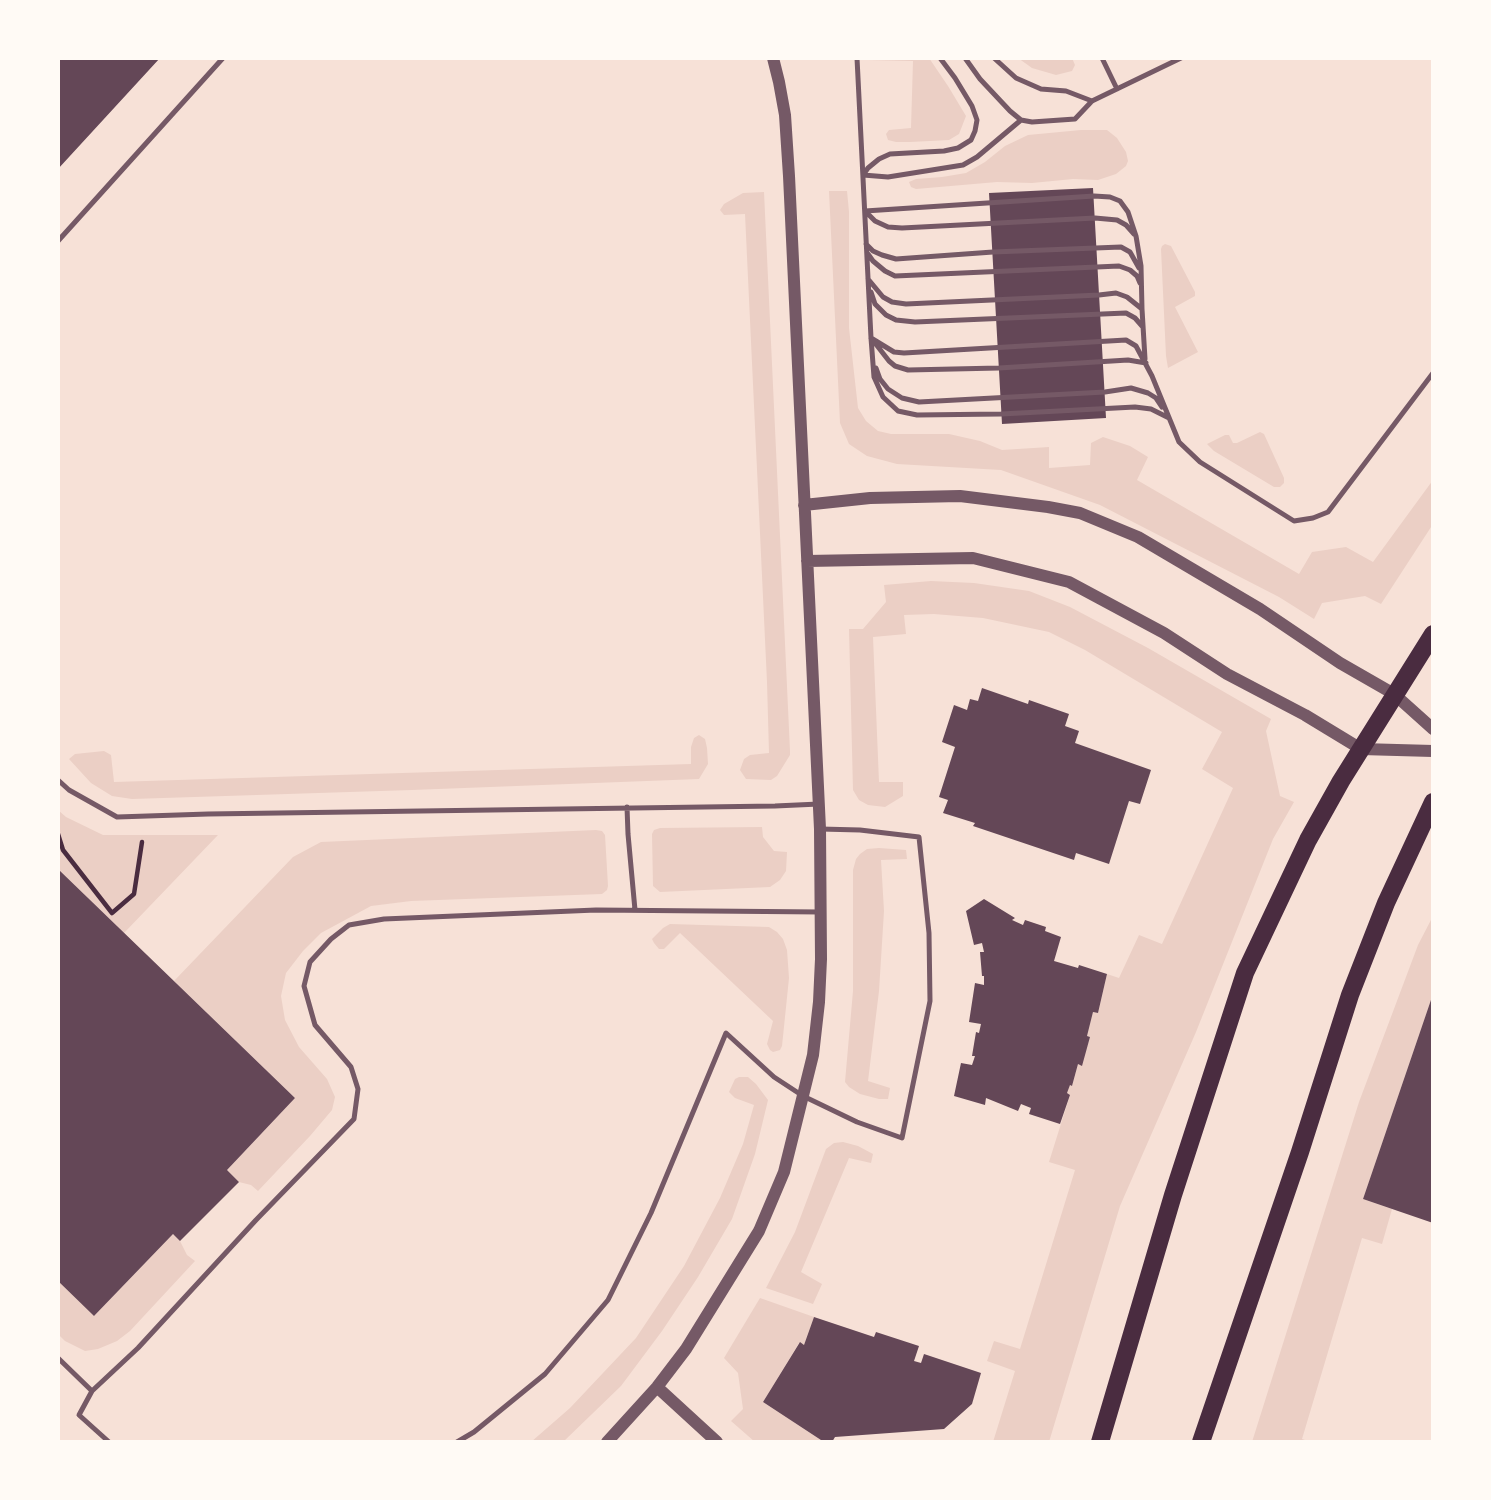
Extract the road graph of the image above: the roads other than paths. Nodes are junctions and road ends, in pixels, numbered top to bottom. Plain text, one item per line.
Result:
1 (223, 58) edge
2 (773, 58) edge
3 (857, 58) edge
4 (940, 58) edge
5 (965, 58) edge
6 (994, 58) edge
7 (1102, 58) edge
8 (1181, 58) edge
9 (1117, 89) junction
10 (1092, 101) junction
11 (1021, 120) junction
12 (863, 175) junction
13 (866, 211) junction
14 (1136, 236) junction
15 (58, 241) edge
16 (867, 248) junction
17 (1141, 275) junction
18 (867, 279) junction
19 (1142, 287) junction
20 (1142, 309) junction
21 (1143, 327) junction
22 (871, 338) junction
23 (873, 362) junction
24 (1146, 363) junction
25 (1433, 373) edge
26 (1169, 418) junction
27 (804, 505) junction
28 (807, 561) junction
29 (1433, 634) edge
30 (1394, 694) junction
31 (1433, 729) edge
32 (1361, 749) junction
33 (1433, 751) edge
34 (58, 780) edge
35 (1433, 802) edge
36 (819, 804) junction
37 (627, 807) junction
38 (820, 829) junction
39 (635, 910) junction
40 (821, 912) junction
41 (803, 1096) junction
42 (58, 1358) edge
43 (657, 1387) junction
44 (92, 1391) junction
45 (615, 1440) edge
46 (108, 1442) edge
47 (457, 1442) edge
48 (716, 1442) edge
49 (1100, 1442) edge
50 (1201, 1442) edge

1 - 15 lane
2 - 27 street
3 - 12 lane
4 - 12 lane
5 - 11 lane
6 - 10 lane
7 - 9 lane
8 - 9 lane
9 - 10 lane
10 - 11 lane
11 - 12 lane
12 - 13 lane
13 - 14 lane
13 - 14 lane
13 - 16 lane
14 - 17 lane
16 - 17 lane
16 - 18 lane
16 - 19 lane
17 - 19 lane
18 - 20 lane
18 - 21 lane
18 - 22 lane
19 - 20 lane
20 - 21 lane
21 - 24 lane
22 - 23 lane
22 - 24 lane
22 - 24 lane
23 - 26 lane
23 - 26 lane
24 - 26 lane
25 - 26 lane
27 - 28 street
27 - 30 street
28 - 32 street
28 - 36 street
29 - 30 main road
30 - 31 street
30 - 32 main road
32 - 33 street
32 - 49 main road
34 - 37 lane
35 - 50 main road
36 - 37 lane
36 - 38 street
37 - 39 lane
38 - 40 street
38 - 41 lane
39 - 40 lane
39 - 44 lane
40 - 41 street
41 - 43 street
41 - 47 lane
42 - 44 lane
43 - 45 street
43 - 48 street
44 - 46 lane

